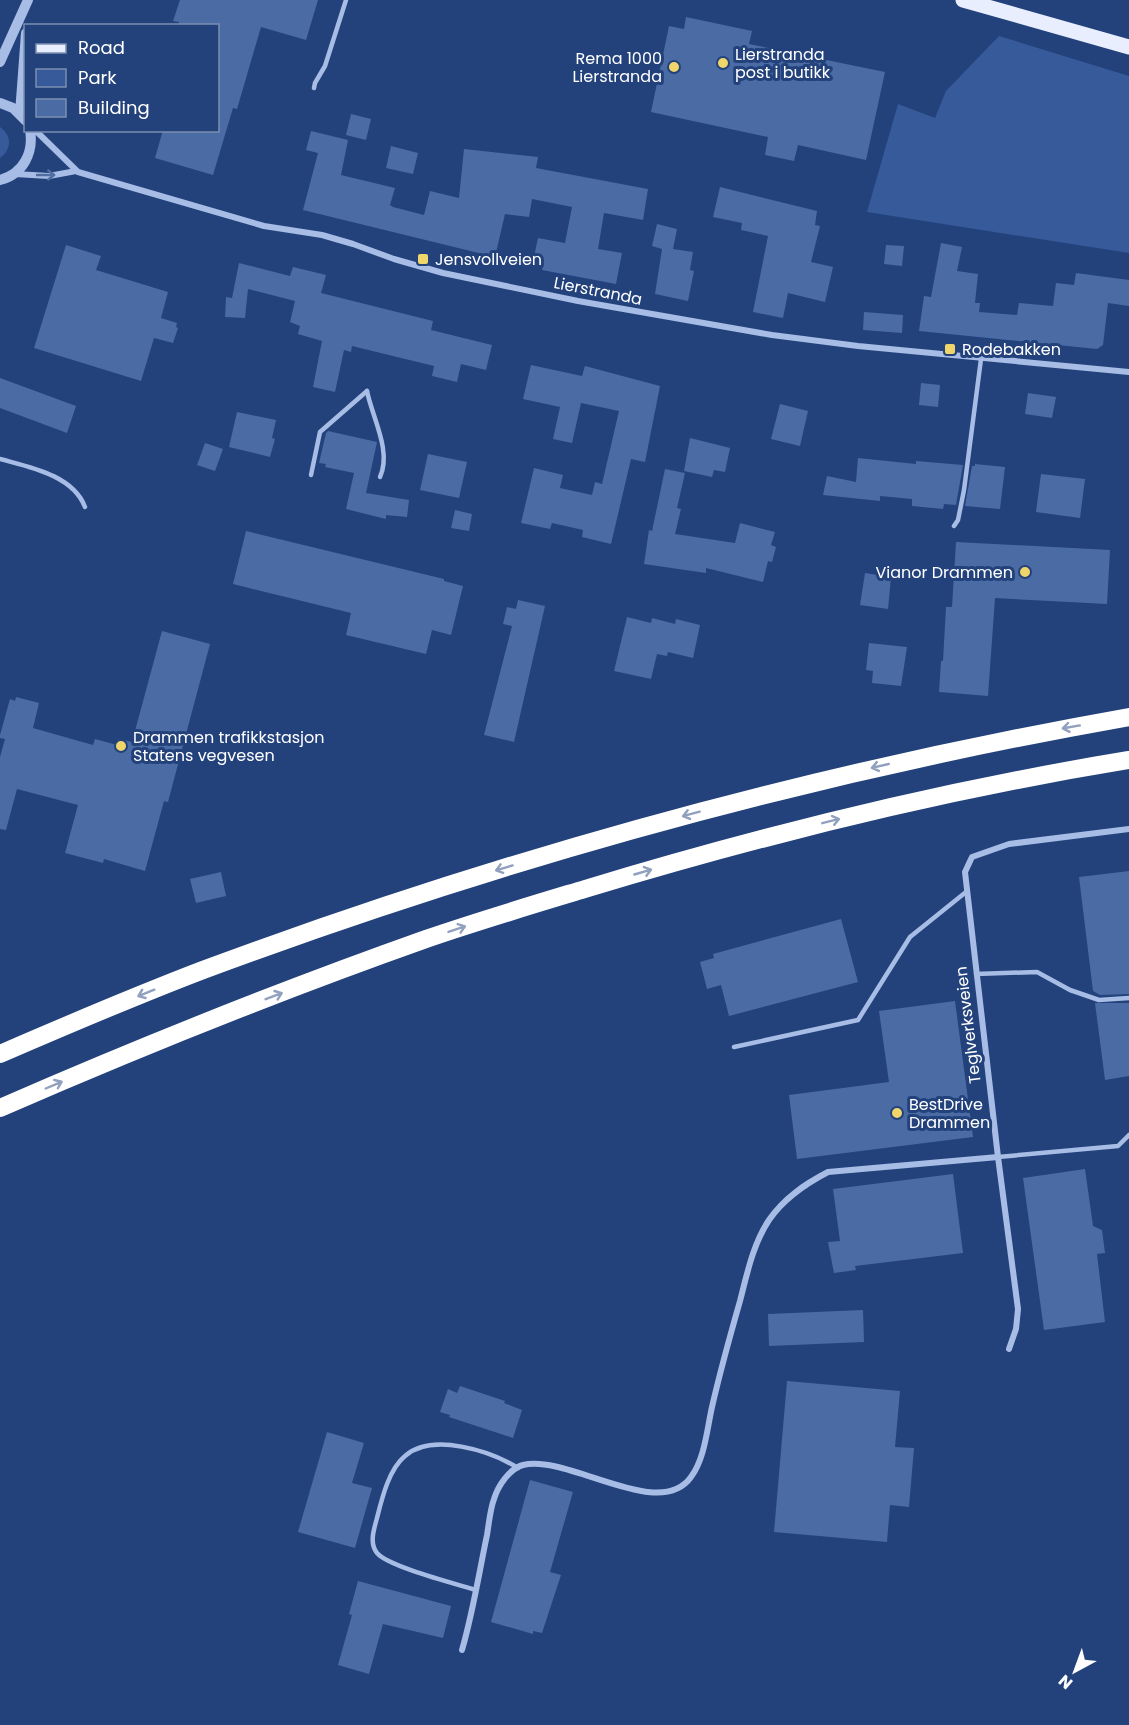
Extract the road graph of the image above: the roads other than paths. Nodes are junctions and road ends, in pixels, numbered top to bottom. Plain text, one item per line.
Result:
1 (346, 0) edge
2 (963, 0) edge
3 (26, 24) edge
4 (1129, 47) edge
5 (0, 62) edge
6 (314, 88) dead end
7 (24, 89) edge
8 (0, 103) edge
9 (23, 117) edge
10 (30, 132) edge
11 (37, 132) edge
12 (76, 171) junction
13 (5, 180) edge
14 (981, 359) junction
15 (1129, 372) edge
16 (0, 459) edge
17 (311, 475) dead end
18 (380, 477) dead end
19 (85, 507) dead end
20 (954, 526) dead end
21 (1129, 717) edge
22 (1129, 760) edge
23 (1129, 830) edge
24 (966, 892) junction
25 (976, 974) junction
26 (1129, 998) edge
27 (735, 1047) dead end
28 (0, 1054) edge
29 (0, 1108) edge
30 (1129, 1135) edge
31 (998, 1157) junction
32 (1009, 1349) dead end
33 (518, 1468) junction
34 (476, 1590) junction
35 (462, 1650) dead end

1 - 6 lane
2 - 4 main road
3 - 5 street
7 - 9 street
8 - 9 street
10 - 13 street
11 - 12 street, Lierstranda
13 -> 12 street, Lierstranda
12 - 14 street, Lierstranda
14 - 15 street, Lierstranda
14 - 20 lane
16 - 19 lane
17 - 18 lane
21 -> 28 highway
29 -> 22 highway
23 - 24 street, Teglverksveien
24 - 25 street, Teglverksveien
24 - 27 lane
25 - 26 lane
25 - 31 street, Teglverksveien
30 - 31 lane
31 - 32 street, Teglverksveien
31 - 33 street
33 - 34 street
33 - 34 lane
34 - 35 street

